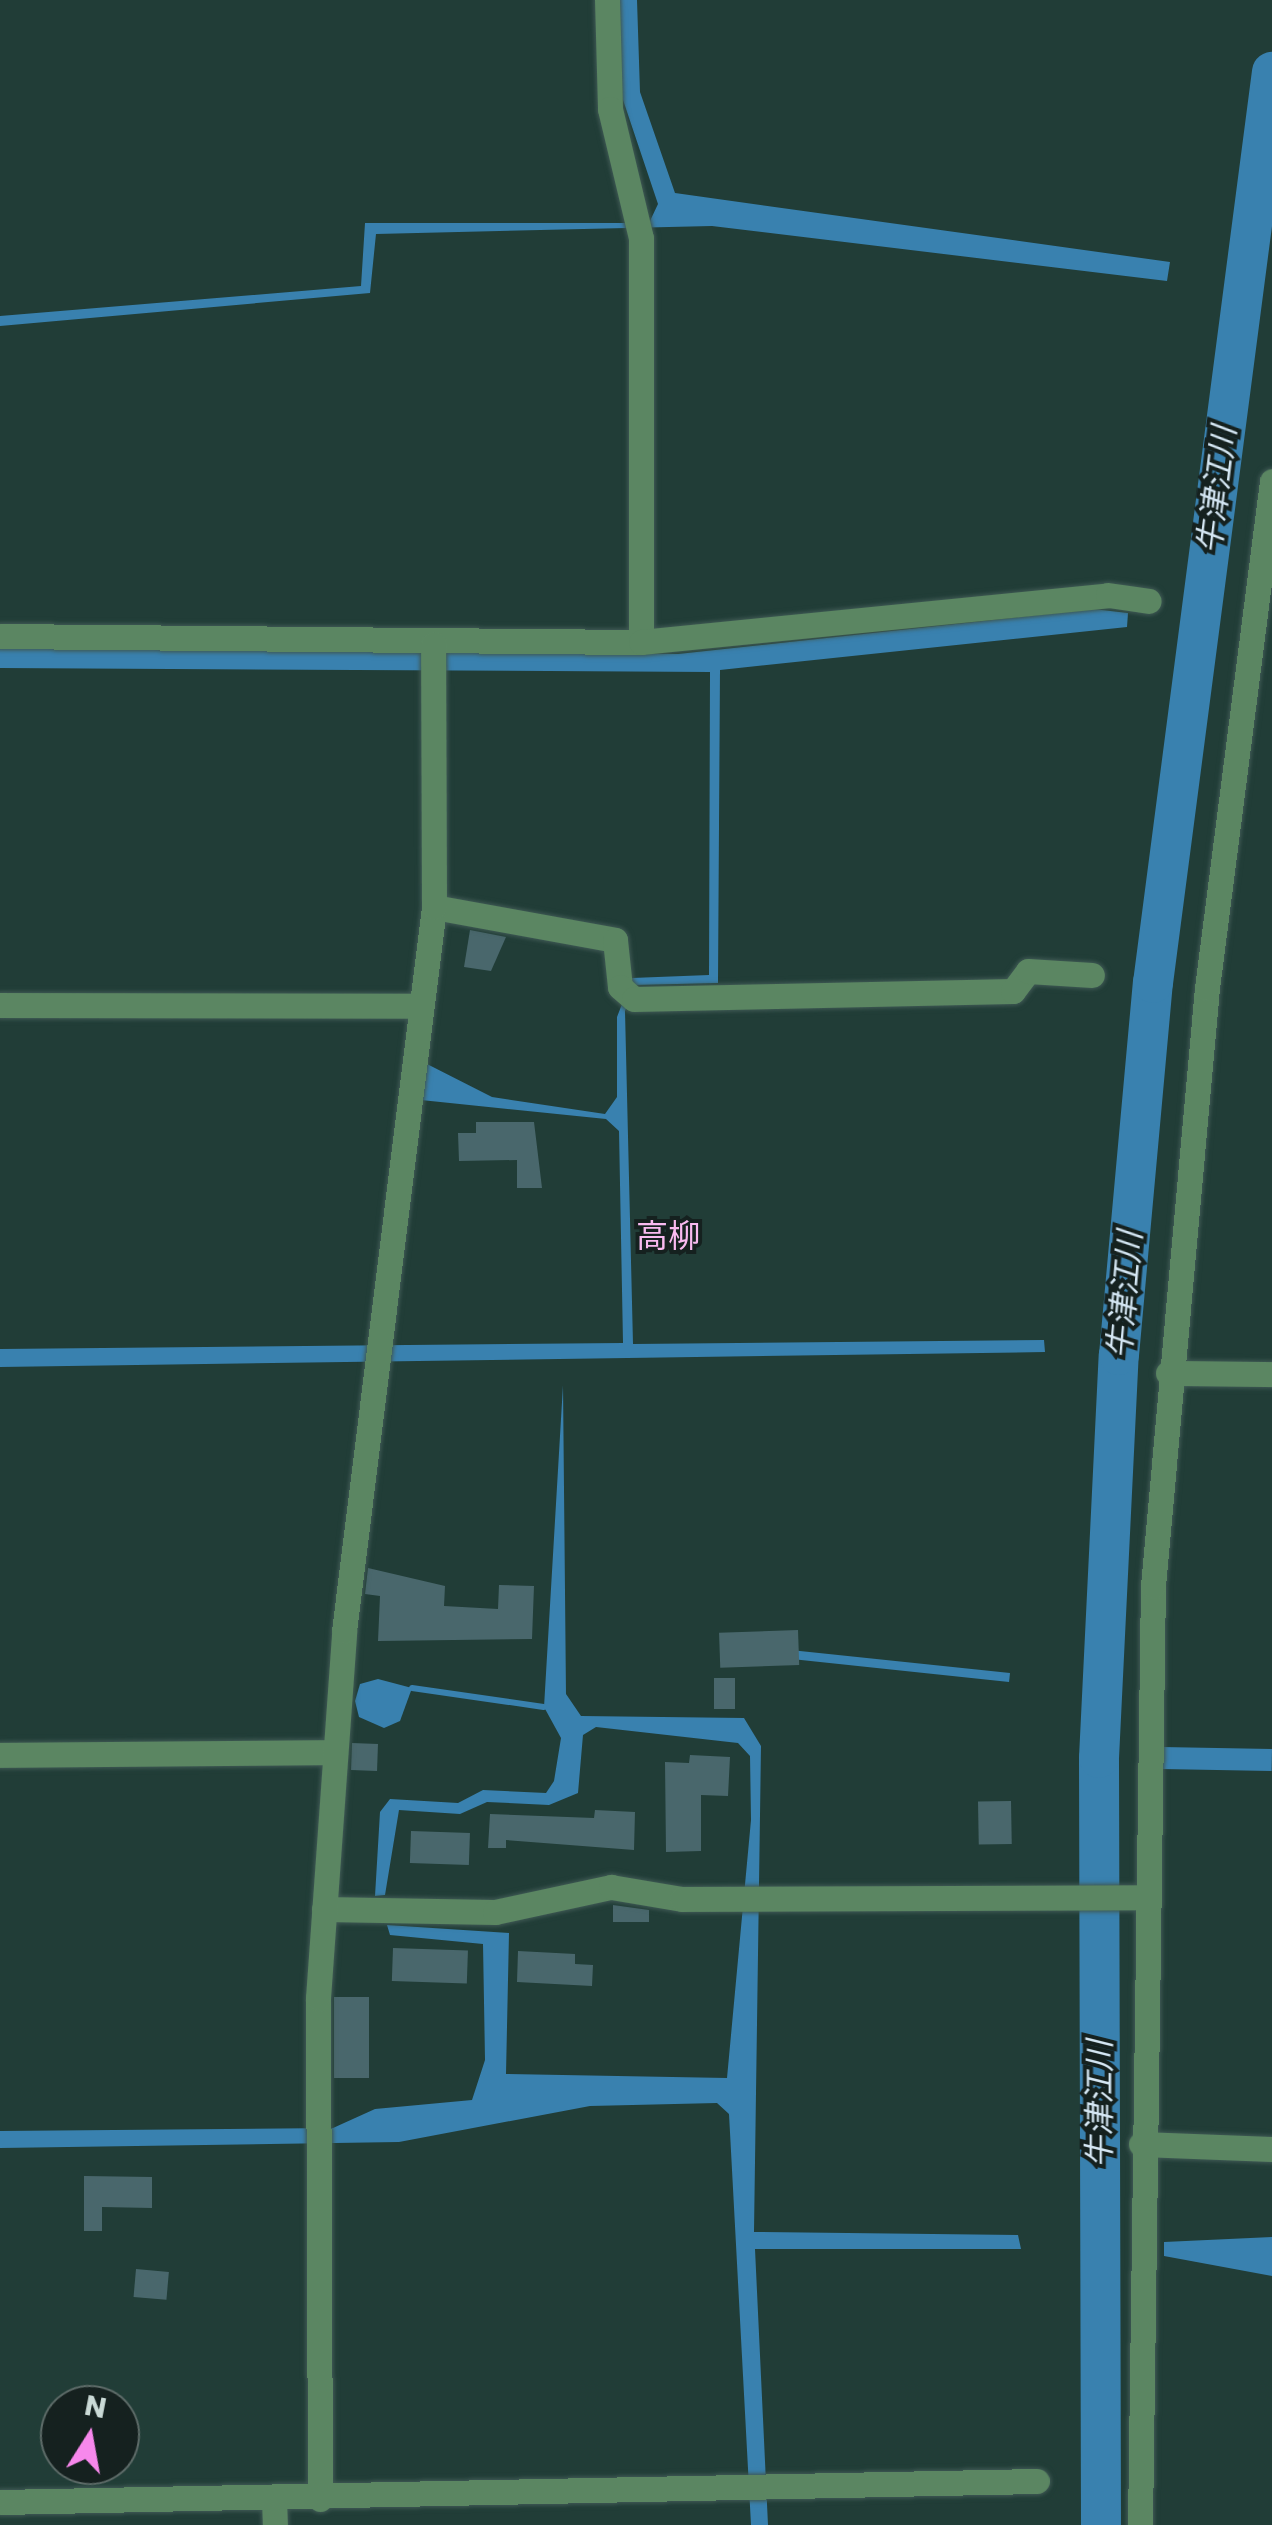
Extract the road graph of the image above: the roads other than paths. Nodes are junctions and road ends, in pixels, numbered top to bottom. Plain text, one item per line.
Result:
1 (606, 0) edge
2 (1272, 482) edge
3 (1148, 601) dead end
4 (0, 636) edge
5 (641, 642) junction
6 (433, 644) junction
7 (434, 907) junction
8 (1092, 975) dead end
9 (0, 1005) edge
10 (421, 1006) junction
11 (1168, 1372) junction
12 (1272, 1374) edge
13 (335, 1752) junction
14 (0, 1754) edge
15 (1144, 1897) junction
16 (324, 1908) junction
17 (1141, 2144) junction
18 (1272, 2149) edge
19 (1037, 2481) dead end
20 (320, 2499) junction
21 (0, 2502) edge
22 (275, 2512) edge
23 (1140, 2525) edge

1 - 5 street
2 - 11 street
3 - 5 street
4 - 6 street
5 - 6 street
6 - 7 street
7 - 8 street
7 - 10 street
9 - 10 street
10 - 13 street
11 - 12 street
11 - 15 street
13 - 14 street
13 - 16 street
15 - 16 street
15 - 17 street
16 - 20 street
17 - 18 street
17 - 23 street
19 - 20 street
20 - 22 street
21 - 22 street

